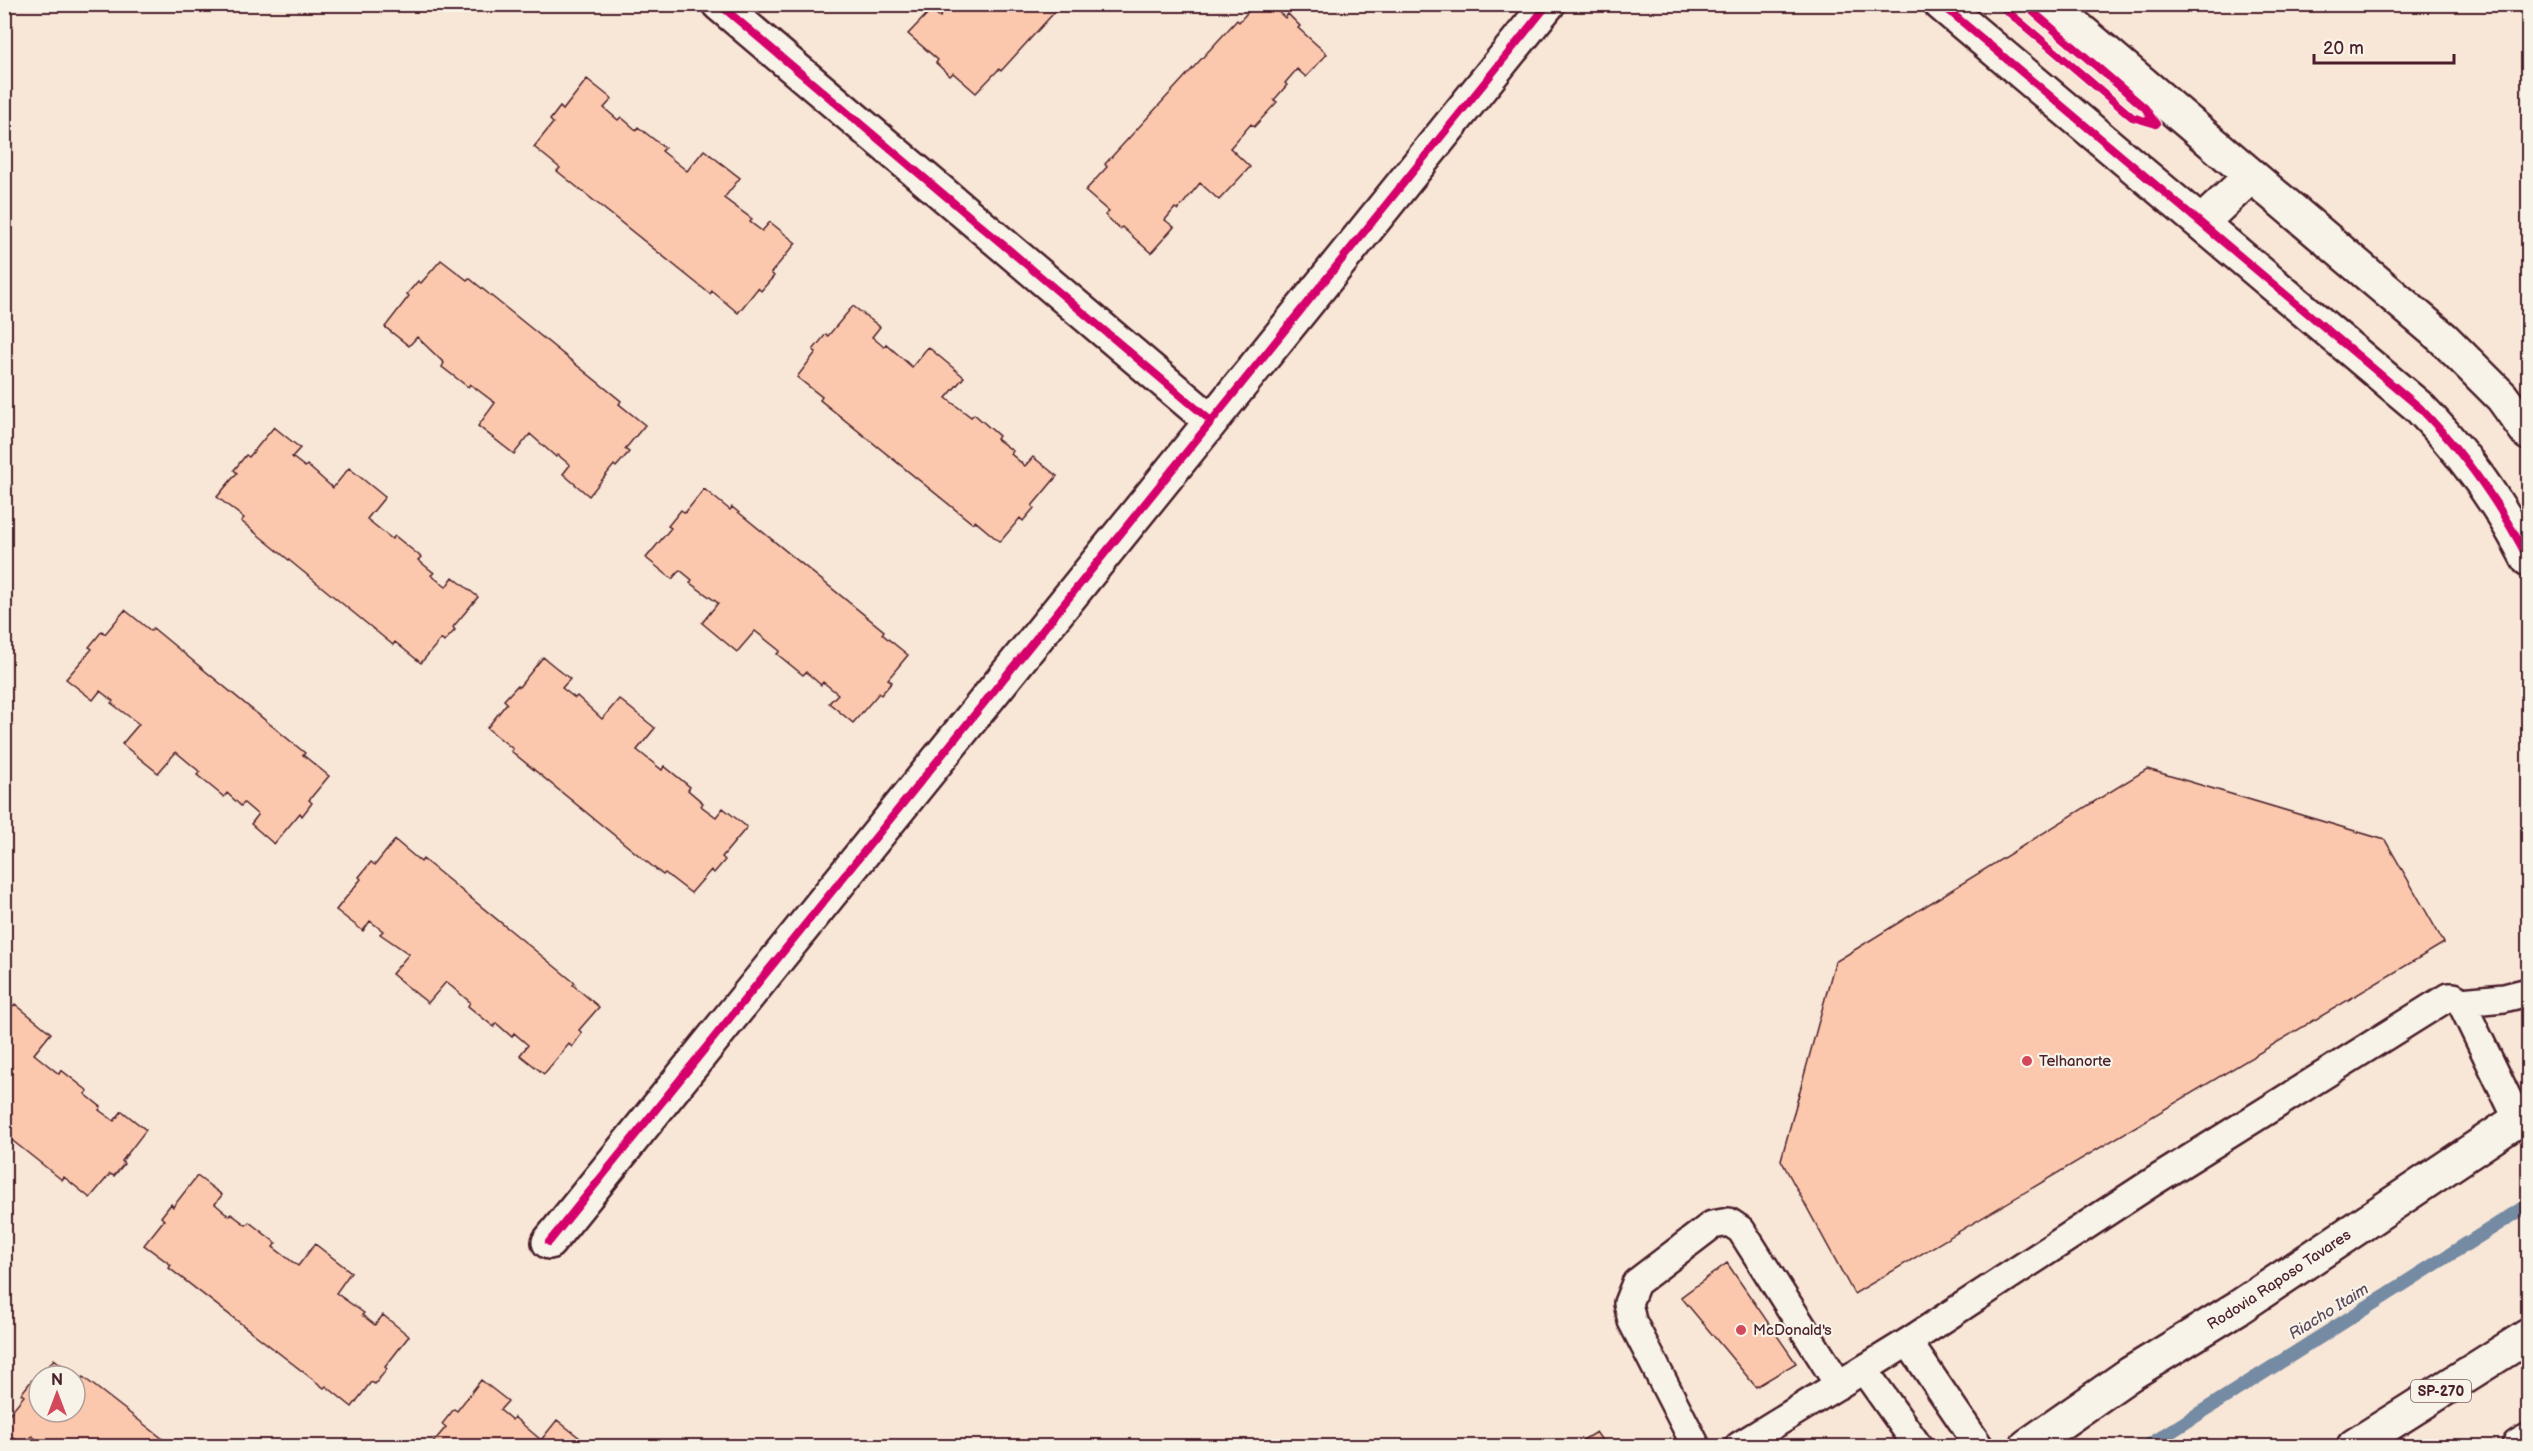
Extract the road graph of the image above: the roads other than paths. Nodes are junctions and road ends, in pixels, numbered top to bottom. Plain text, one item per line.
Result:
1 (719, 4) edge
2 (1548, 4) edge
3 (1941, 4) edge
4 (2049, 4) edge
5 (2251, 176) junction
6 (2201, 224) junction
7 (1211, 421) junction
8 (2529, 433) edge
9 (2529, 559) edge
10 (2529, 992) edge
11 (2461, 1002) junction
12 (2523, 1116) edge
13 (549, 1242) dead end
14 (2529, 1336) edge
15 (1908, 1342) junction
16 (1864, 1370) junction
17 (1839, 1385) junction
18 (2529, 1441) edge
19 (1696, 1446) edge
20 (1739, 1446) edge
21 (1918, 1446) edge
22 (1979, 1446) edge
23 (2027, 1446) edge
24 (2354, 1446) edge
25 (2519, 1446) edge

1 - 7 main road
2 - 7 main road
3 - 6 main road
4 - 5 main road
5 - 6 main road
5 - 8 main road
6 - 9 main road
7 - 13 main road
10 - 11 lane
11 - 12 lane
11 - 15 lane
12 - 23 main road, Rodovia Raposo Tavares
14 - 24 main road, SP-270
15 - 16 lane
15 - 22 lane
16 - 17 lane
16 - 21 lane
17 - 19 lane
17 - 20 lane
18 - 25 main road

